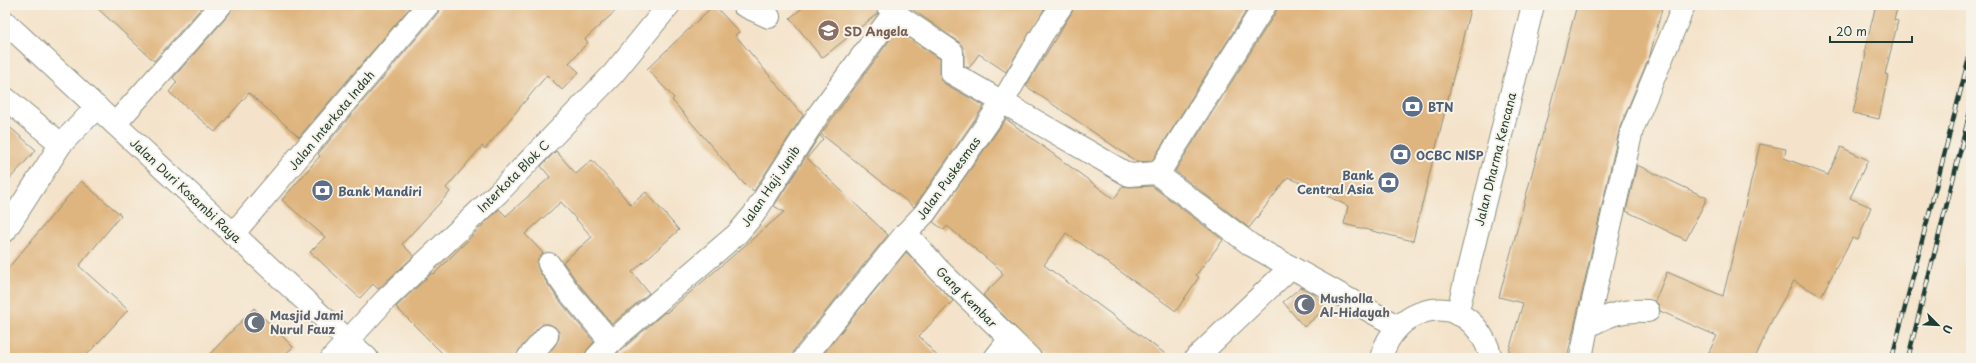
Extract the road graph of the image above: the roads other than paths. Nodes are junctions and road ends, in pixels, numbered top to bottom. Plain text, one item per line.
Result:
1 (221, 5) edge
2 (428, 5) edge
3 (669, 5) edge
4 (743, 5) edge
5 (1062, 5) edge
6 (1265, 5) edge
7 (1533, 5) edge
8 (1684, 5) edge
9 (890, 9) edge
10 (769, 17) dead end
11 (5, 22) edge
12 (5, 98) edge
13 (1003, 101) junction
14 (97, 107) junction
15 (115, 124) junction
16 (61, 144) junction
17 (1156, 173) junction
18 (5, 231) edge
19 (906, 232) junction
20 (233, 234) junction
21 (549, 264) dead end
22 (1291, 267) junction
23 (1648, 311) dead end
24 (1456, 314) junction
25 (1397, 326) junction
26 (1587, 327) junction
27 (547, 336) dead end
28 (1010, 339) junction
29 (348, 340) junction
30 (611, 342) junction
31 (332, 358) edge
32 (368, 358) edge
33 (528, 358) edge
34 (596, 358) edge
35 (804, 358) edge
36 (995, 358) edge
37 (1030, 358) edge
38 (1196, 358) edge
39 (1381, 358) edge
40 (1490, 358) edge
41 (1581, 358) edge

1 - 15 street
2 - 20 street, Jalan Interkota Indah
3 - 29 street, Interkota Blok C
4 - 10 street
5 - 13 street, Jalan Puskesmas
6 - 17 street
7 - 24 street, Jalan Dharma Kencana
8 - 26 street
9 - 13 street
9 - 30 street, Jalan Haji Junib
11 - 14 street, Jalan Duri Kosambi Raya
12 - 16 street
13 - 17 street
13 - 19 street, Jalan Puskesmas
14 - 15 street, Jalan Duri Kosambi Raya
14 - 16 street
15 - 20 street, Jalan Duri Kosambi Raya
16 - 18 street
17 - 22 street
19 - 28 street, Gang Kembar
19 - 35 street, Jalan Puskesmas
20 - 29 street, Jalan Duri Kosambi Raya
21 - 30 street
22 - 25 street
22 - 38 street
23 - 26 street
24 - 25 street
24 - 40 street
25 - 39 street
26 - 41 street
27 - 33 street
28 - 36 street
28 - 37 street, Gang Kembar
29 - 31 street, Interkota Blok C
29 - 32 street, Jalan Duri Kosambi Raya
30 - 34 street, Jalan Haji Junib

